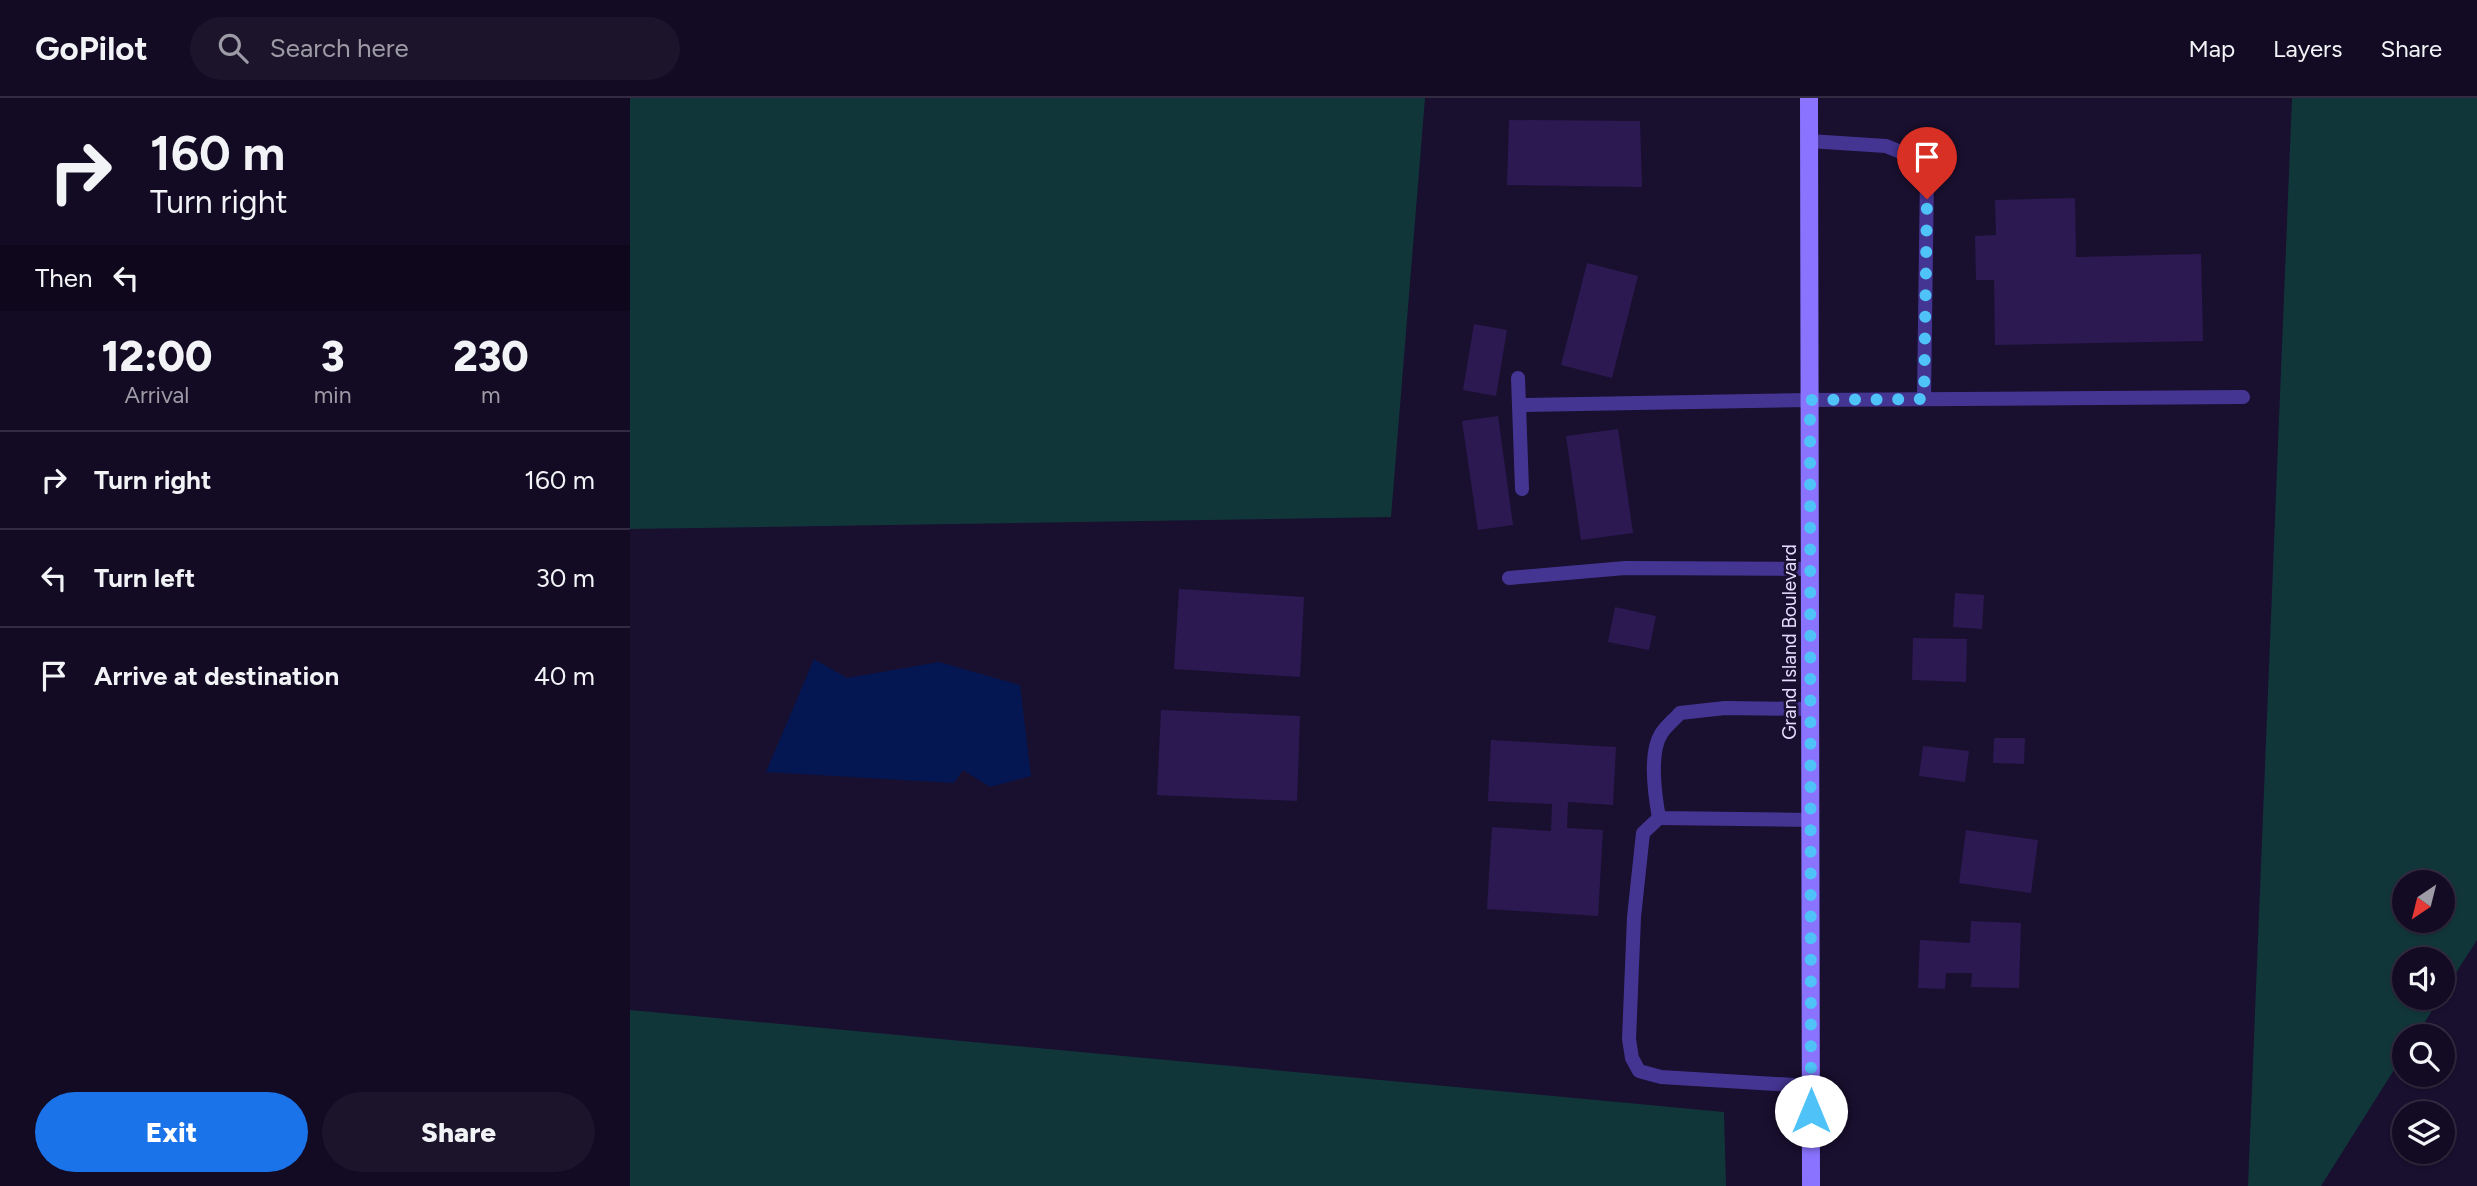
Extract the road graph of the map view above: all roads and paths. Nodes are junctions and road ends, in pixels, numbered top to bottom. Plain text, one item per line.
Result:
1 (1809, 98) edge
2 (1809, 141) junction
3 (1518, 378) dead end
4 (2243, 397) dead end
5 (1924, 399) junction
6 (1810, 400) junction
7 (1519, 405) junction
8 (1522, 489) dead end
9 (1810, 569) junction
10 (1509, 578) dead end
11 (1810, 709) junction
12 (1659, 818) junction
13 (1810, 820) junction
14 (1811, 1086) junction
15 (1811, 1186) edge

1 - 2 main road, Grand Island Boulevard
2 - 5 lane
2 - 6 main road, Grand Island Boulevard
3 - 7 lane
4 - 5 lane
5 - 6 lane
6 - 7 lane
6 - 9 main road, Grand Island Boulevard
7 - 8 lane
9 - 10 lane
9 - 11 main road, Grand Island Boulevard
11 - 12 lane
11 - 13 main road, Grand Island Boulevard
12 - 13 lane
12 - 14 lane
13 - 14 main road, Grand Island Boulevard
14 - 15 main road, Grand Island Boulevard

